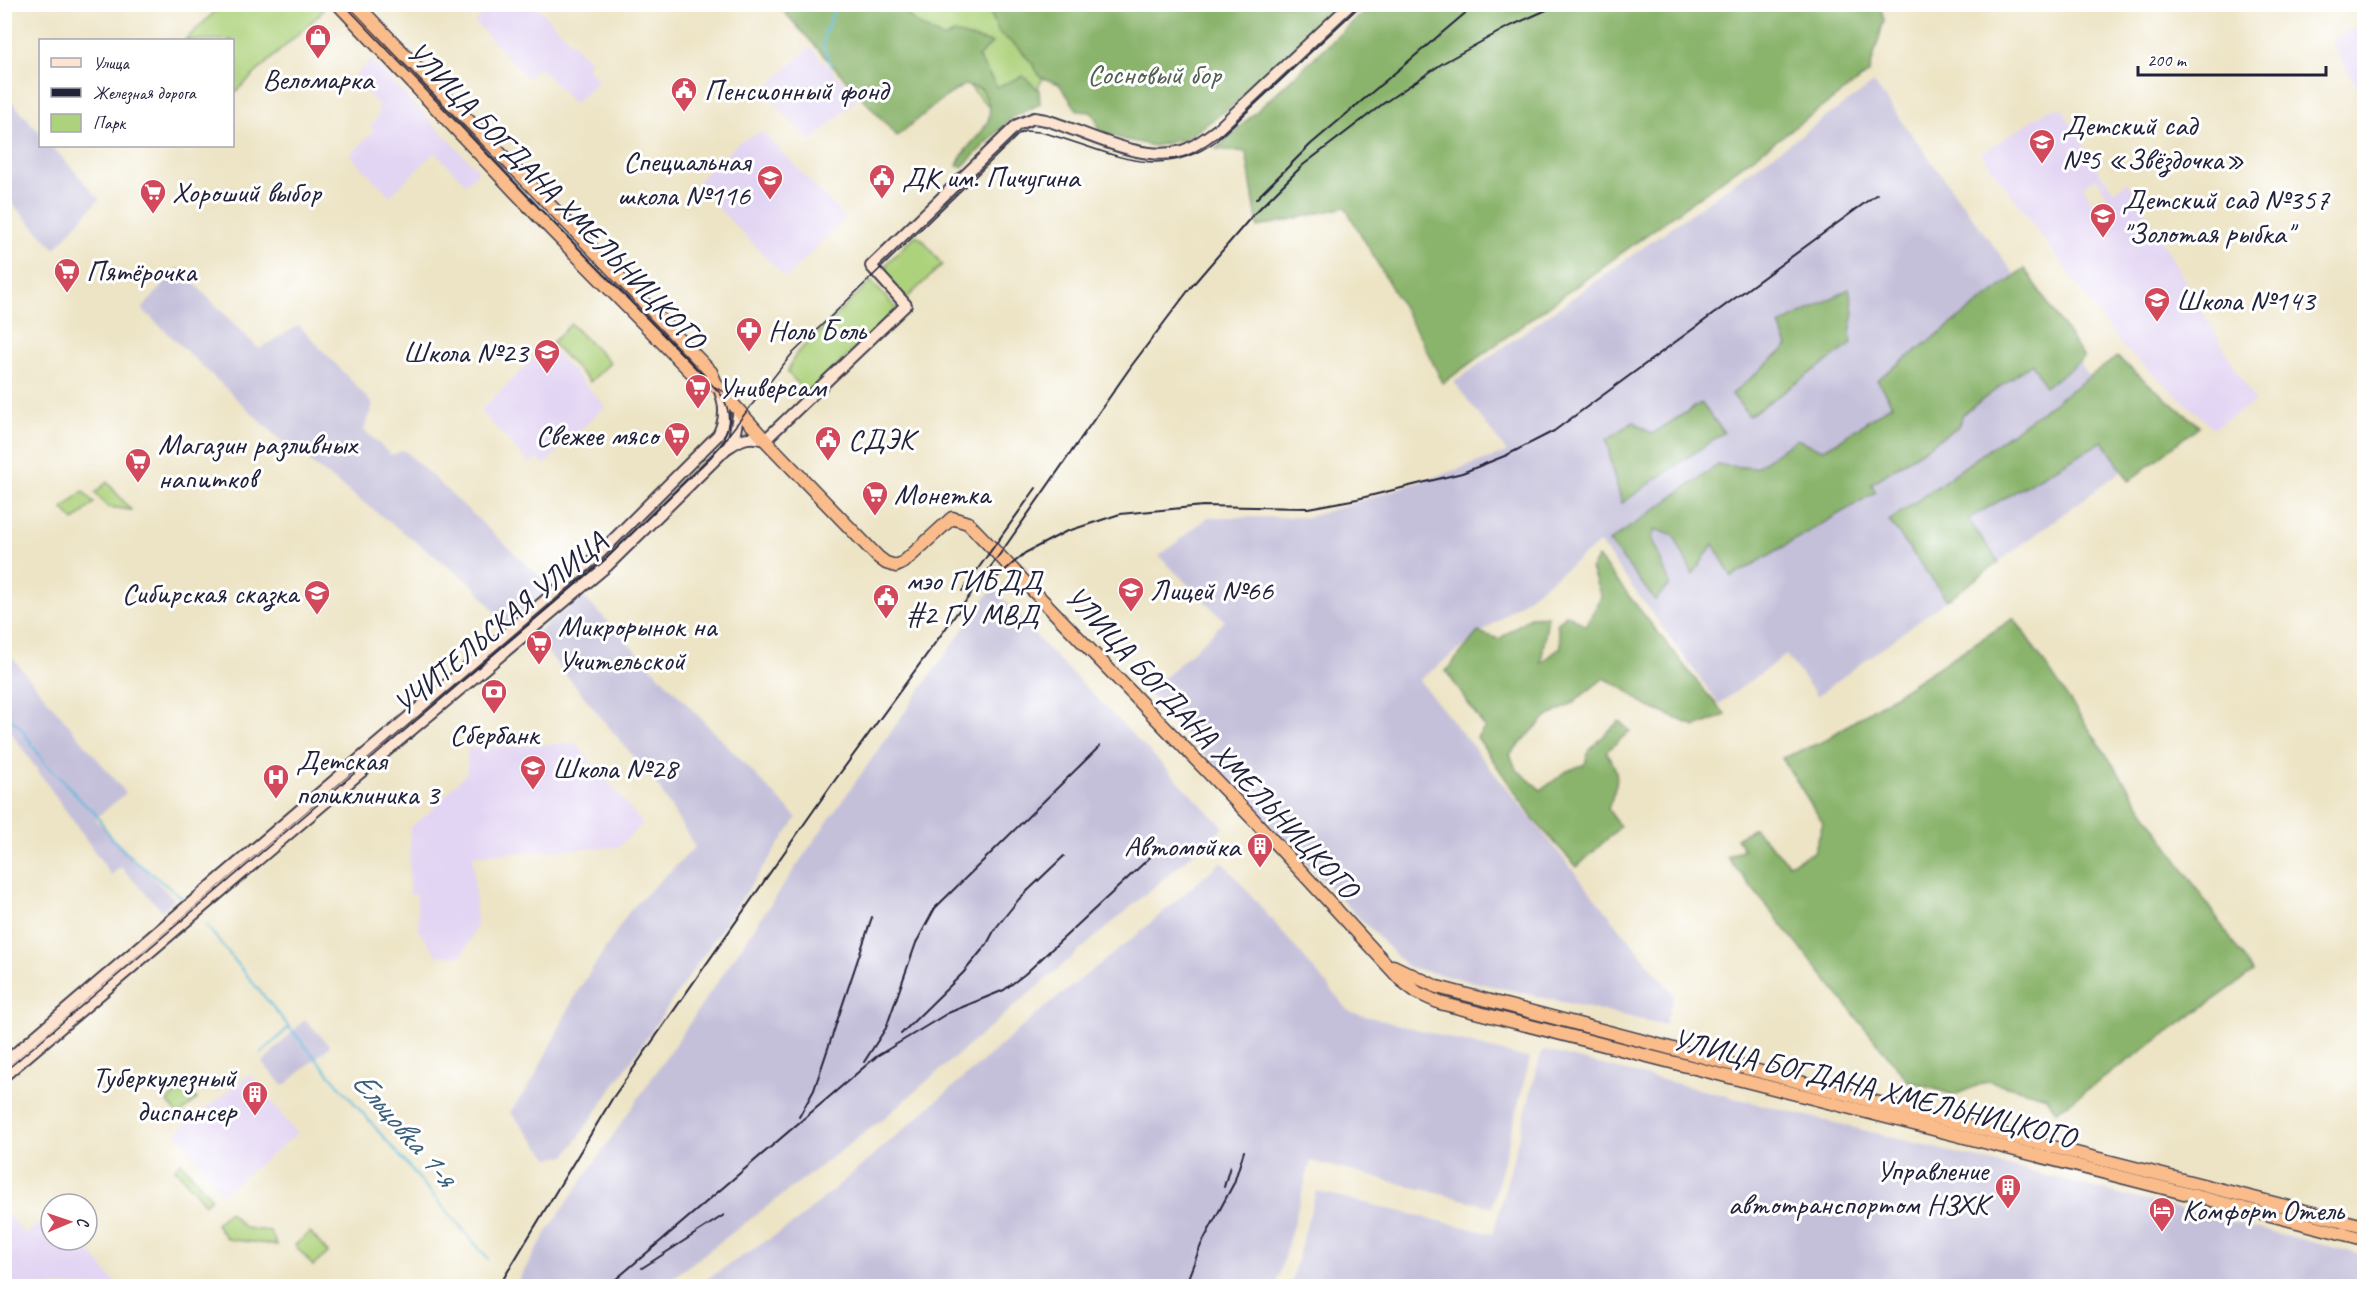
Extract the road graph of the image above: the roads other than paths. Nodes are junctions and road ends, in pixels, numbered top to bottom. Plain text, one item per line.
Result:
1 (338, 4) edge
2 (356, 4) edge
3 (1352, 4) edge
4 (717, 386) junction
5 (739, 410) junction
6 (724, 422) junction
7 (765, 440) junction
8 (728, 447) junction
9 (1384, 960) junction
10 (1495, 1002) junction
11 (1492, 1017) junction
12 (4, 1063) edge
13 (4, 1076) edge
14 (1867, 1098) junction
15 (1864, 1111) junction
16 (2230, 1198) junction
17 (2364, 1226) edge
18 (2364, 1239) edge

1 - 4 highway, УЛИЦА БОГДАНА ХМЕЛЬНИЦКОГО
2 - 4 highway, УЛИЦА БОГДАНА ХМЕЛЬНИЦКОГО
3 - 7 main road
4 - 5 highway, УЛИЦА БОГДАНА ХМЕЛЬНИЦКОГО
4 - 6 main road
5 - 6 main road
5 - 7 highway, УЛИЦА БОГДАНА ХМЕЛЬНИЦКОГО
5 - 8 main road, УЧИТЕЛЬСКАЯ УЛИЦА
6 - 12 main road, УЧИТЕЛЬСКАЯ УЛИЦА
7 - 8 main road
7 - 9 highway, УЛИЦА БОГДАНА ХМЕЛЬНИЦКОГО
8 - 13 main road, УЧИТЕЛЬСКАЯ УЛИЦА
9 - 10 highway, УЛИЦА БОГДАНА ХМЕЛЬНИЦКОГО
9 - 11 highway, УЛИЦА БОГДАНА ХМЕЛЬНИЦКОГО
10 - 11 highway
10 - 14 highway, УЛИЦА БОГДАНА ХМЕЛЬНИЦКОГО
11 - 15 highway, УЛИЦА БОГДАНА ХМЕЛЬНИЦКОГО
14 - 15 highway
14 - 16 highway, УЛИЦА БОГДАНА ХМЕЛЬНИЦКОГО
15 - 16 highway, УЛИЦА БОГДАНА ХМЕЛЬНИЦКОГО
16 - 17 highway, УЛИЦА БОГДАНА ХМЕЛЬНИЦКОГО
16 - 18 highway, УЛИЦА БОГДАНА ХМЕЛЬНИЦКОГО

